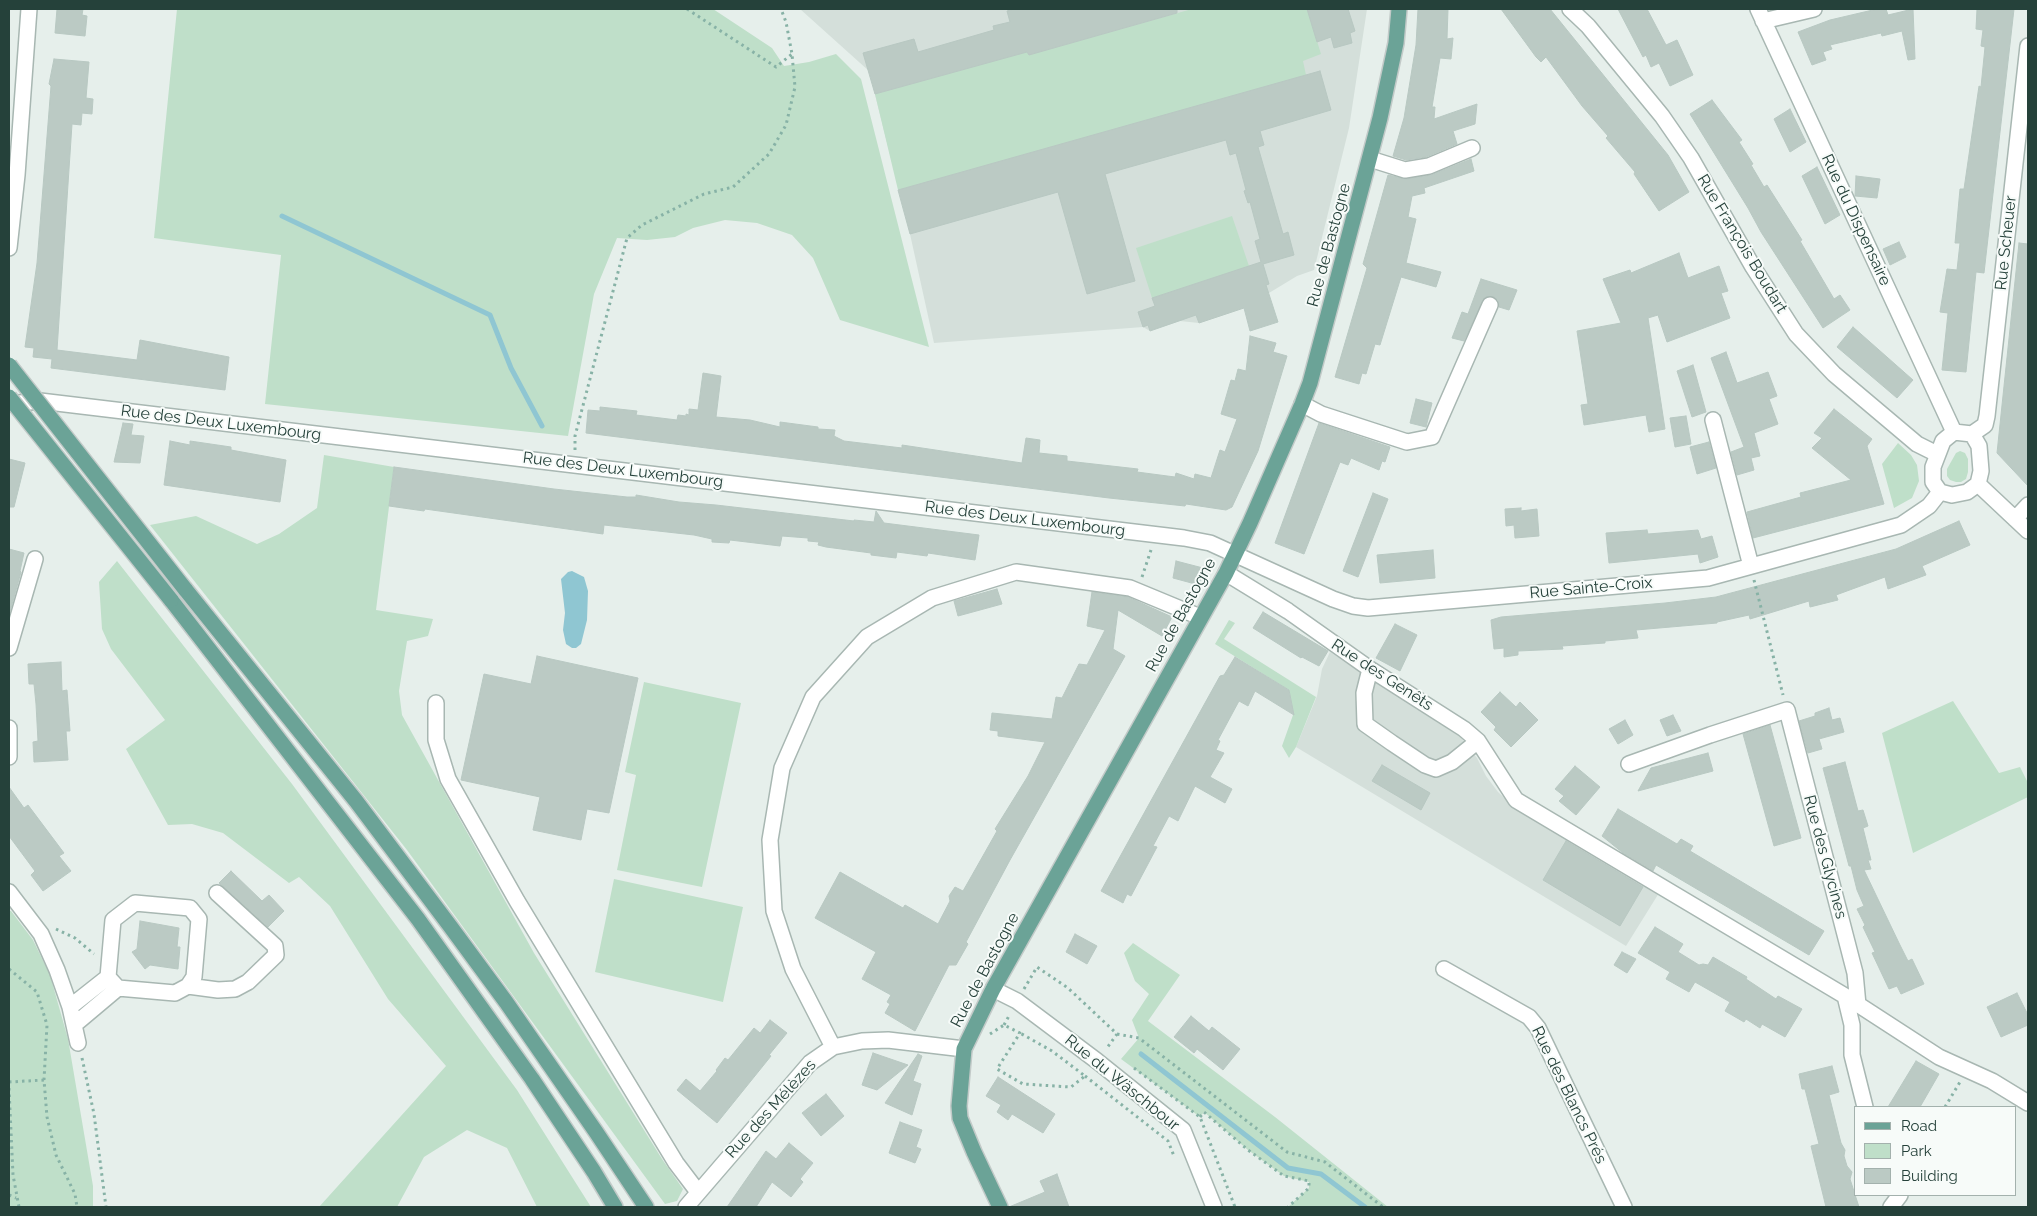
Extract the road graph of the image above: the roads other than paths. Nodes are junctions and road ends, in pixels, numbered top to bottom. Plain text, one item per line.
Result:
1 (29, 9) edge
2 (1399, 9) edge
3 (1570, 9) edge
4 (1814, 9) edge
5 (1761, 15) edge
6 (2028, 46) edge
7 (1472, 148) dead end
8 (1370, 159) junction
9 (9, 248) edge
10 (1490, 305) dead end
11 (9, 365) edge
12 (9, 376) edge
13 (9, 397) edge
14 (40, 401) junction
15 (9, 404) edge
16 (1302, 404) junction
17 (1713, 420) dead end
18 (1954, 432) junction
19 (1972, 434) junction
20 (1937, 454) junction
21 (1978, 484) junction
22 (1940, 492) junction
23 (2028, 505) edge
24 (2015, 519) junction
25 (2028, 531) edge
26 (1235, 554) junction
27 (35, 560) dead end
28 (1751, 566) junction
29 (1226, 573) junction
30 (1200, 617) junction
31 (9, 648) edge
32 (1370, 669) junction
33 (436, 703) dead end
34 (9, 728) edge
35 (1478, 741) junction
36 (9, 757) edge
37 (1629, 764) dead end
38 (9, 892) edge
39 (217, 893) dead end
40 (1444, 969) dead end
41 (113, 983) junction
42 (188, 986) junction
43 (994, 989) junction
44 (1844, 996) junction
45 (1858, 1005) junction
46 (70, 1006) junction
47 (74, 1025) junction
48 (78, 1043) road end
49 (833, 1047) junction
50 (964, 1049) junction
51 (2028, 1103) edge
52 (1865, 1106) edge
53 (698, 1192) junction
54 (1883, 1196) edge
55 (1899, 1196) edge
56 (615, 1207) edge
57 (646, 1207) edge
58 (686, 1207) edge
59 (1000, 1207) edge
60 (1214, 1207) edge
61 (1624, 1207) edge
62 (1890, 1207) edge

1 - 9 street
2 - 8 main road, Rue de Bastogne
3 - 20 street, Rue François Boudart
4 - 5 street
5 - 18 street, Rue du Dispensaire
6 - 19 street, Rue Scheuer
7 - 8 street
8 - 16 main road, Rue de Bastogne
10 - 16 street
11 - 57 main road, bridge
12 - 14 street
13 - 56 main road, bridge
14 - 15 street, Rue des Deux Luxembourg
14 - 26 street, Rue des Deux Luxembourg
16 - 26 main road, Rue de Bastogne
17 - 28 street
18 - 19 street
18 - 20 street
19 - 21 street
20 - 22 street
21 - 22 street
21 - 24 street
22 - 28 street, Rue Sainte-Croix
23 - 24 street
24 - 25 street
26 - 28 street, Rue Sainte-Croix
26 - 29 main road, Rue de Bastogne
27 - 31 street
29 - 30 main road, Rue de Bastogne
29 - 32 street, Rue des Genêts
30 - 43 main road, Rue de Bastogne
30 - 49 street
32 - 35 street, Rue des Genêts
32 - 35 street
33 - 53 street
34 - 36 street
35 - 44 street, Rue des Genêts
37 - 45 street, Rue des Glycines
38 - 46 street
39 - 42 street
40 - 61 street, Rue des Blancs Prés
41 - 42 street
41 - 42 street
41 - 46 street
41 - 47 street
43 - 50 main road, Rue de Bastogne
43 - 60 street, Rue du Wäschbour
44 - 45 street
44 - 52 street
45 - 51 street
46 - 47 street
47 - 48 street
49 - 50 street, Rue des Mélèzes
49 - 53 street, Rue des Mélèzes
50 - 59 main road, Rue de Bastogne
53 - 58 street, Rue des Mélèzes
54 - 62 street
55 - 62 street

